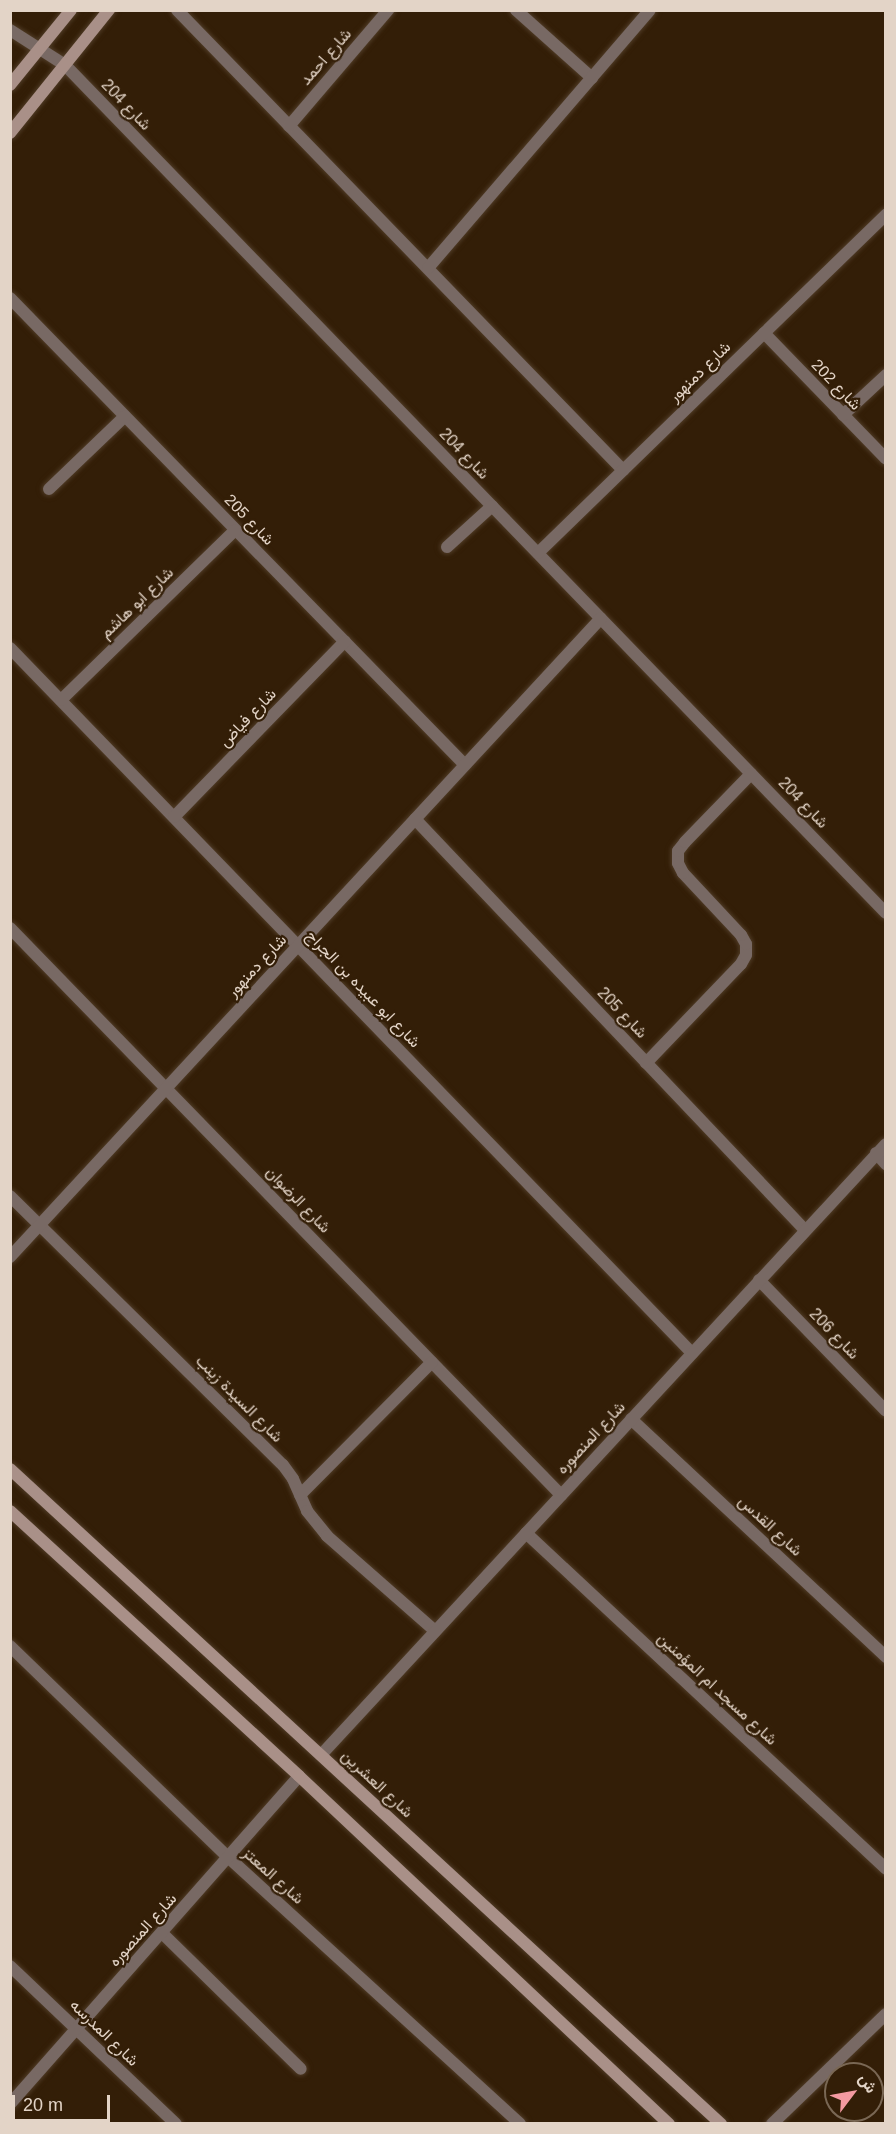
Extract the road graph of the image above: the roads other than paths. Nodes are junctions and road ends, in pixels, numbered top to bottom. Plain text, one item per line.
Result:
1 (71, 10) edge
2 (109, 10) edge
3 (177, 10) edge
4 (388, 10) edge
5 (516, 10) edge
6 (650, 10) edge
7 (10, 30) edge
8 (41, 48) junction
9 (64, 65) junction
10 (592, 78) junction
11 (10, 86) edge
12 (289, 126) junction
13 (10, 134) edge
14 (885, 214) edge
15 (428, 268) junction
16 (10, 298) edge
17 (764, 333) junction
18 (885, 375) edge
19 (843, 415) junction
20 (125, 416) junction
21 (885, 459) edge
22 (623, 470) junction
23 (49, 489) dead end
24 (492, 506) junction
25 (235, 530) junction
26 (447, 547) dead end
27 (538, 553) junction
28 (601, 618) junction
29 (345, 641) junction
30 (10, 648) edge
31 (61, 700) junction
32 (465, 765) junction
33 (751, 774) junction
34 (174, 817) junction
35 (415, 819) junction
36 (885, 913) edge
37 (10, 928) edge
38 (299, 946) junction
39 (646, 1063) junction
40 (166, 1088) junction
41 (885, 1144) edge
42 (876, 1153) junction
43 (885, 1164) edge
44 (10, 1196) edge
45 (39, 1226) junction
46 (805, 1230) junction
47 (10, 1257) edge
48 (759, 1280) junction
49 (692, 1353) junction
50 (432, 1362) junction
51 (885, 1411) edge
52 (631, 1419) junction
53 (10, 1469) edge
54 (300, 1495) junction
55 (561, 1495) junction
56 (10, 1511) edge
57 (526, 1533) junction
58 (435, 1631) junction
59 (10, 1646) edge
60 (885, 1657) edge
61 (321, 1755) junction
62 (299, 1776) junction
63 (229, 1857) junction
64 (885, 1869) edge
65 (162, 1933) junction
66 (10, 1966) edge
67 (885, 2014) edge
68 (76, 2029) junction
69 (301, 2069) dead end
70 (10, 2104) edge
71 (176, 2124) edge
72 (520, 2124) edge
73 (669, 2124) edge
74 (721, 2124) edge
75 (772, 2124) edge

1 - 8 street
2 - 9 street
3 - 12 street
4 - 12 street, شارع احمد
5 - 10 street
6 - 10 street
7 - 8 street, شارع 204
8 - 9 street, شارع 204
8 - 11 street
9 - 13 street
9 - 24 street, شارع 204
10 - 15 street
12 - 15 street
14 - 17 street, شارع دمنهور
15 - 22 street
16 - 20 street, شارع 205
17 - 19 street, شارع 202
17 - 22 street, شارع دمنهور
18 - 19 street
19 - 21 street, شارع 202
20 - 23 street
20 - 25 street, شارع 205
22 - 27 street, شارع دمنهور
24 - 26 street
24 - 27 street, شارع 204
25 - 29 street, شارع 205
25 - 31 street, شارع ابو هاشم
27 - 28 street, شارع 204
28 - 32 street, شارع دمنهور
28 - 33 street, شارع 204
29 - 32 street, شارع 205
29 - 34 street, شارع فياض
30 - 31 street, شارع ابو عبيده بن الجراح
31 - 34 street, شارع ابو عبيده بن الجراح
32 - 35 street, شارع دمنهور
33 - 36 street, شارع 204
33 - 39 street
34 - 38 street, شارع ابو عبيده بن الجراح
35 - 38 street, شارع دمنهور
35 - 39 street, شارع 205
37 - 40 street, شارع الرضوان
38 - 40 street, شارع دمنهور
38 - 49 street, شارع ابو عبيده بن الجراح
39 - 46 street, شارع 205
40 - 45 street, شارع دمنهور
40 - 50 street, شارع الرضوان
41 - 42 street, شارع المنصوره
42 - 43 street
42 - 46 street, شارع المنصوره
44 - 45 street, شارع السيدة زينب
45 - 47 street, شارع دمنهور
45 - 54 street, شارع السيدة زينب
46 - 48 street, شارع المنصوره
48 - 49 street, شارع المنصوره
48 - 51 street, شارع 206
49 - 52 street, شارع المنصوره
50 - 54 street
50 - 55 street, شارع الرضوان
52 - 55 street, شارع المنصوره
52 - 60 street, شارع القدس
53 - 61 street, شارع العشرين
54 - 58 street, شارع السيدة زينب
55 - 57 street, شارع المنصوره
56 - 62 street
57 - 58 street, شارع المنصوره
57 - 64 street, شارع مسجد ام المؤمنين
58 - 61 street, شارع المنصوره
59 - 63 street, شارع المعتز
61 - 74 street, شارع العشرين
62 - 63 street, شارع المنصوره
62 - 73 street
63 - 65 street, شارع المنصوره
63 - 72 street, شارع المعتز
65 - 68 street, شارع المنصوره
65 - 69 street
66 - 68 street, شارع المدرسه
67 - 75 street
68 - 70 street, شارع المنصوره
68 - 71 street, شارع المدرسه

